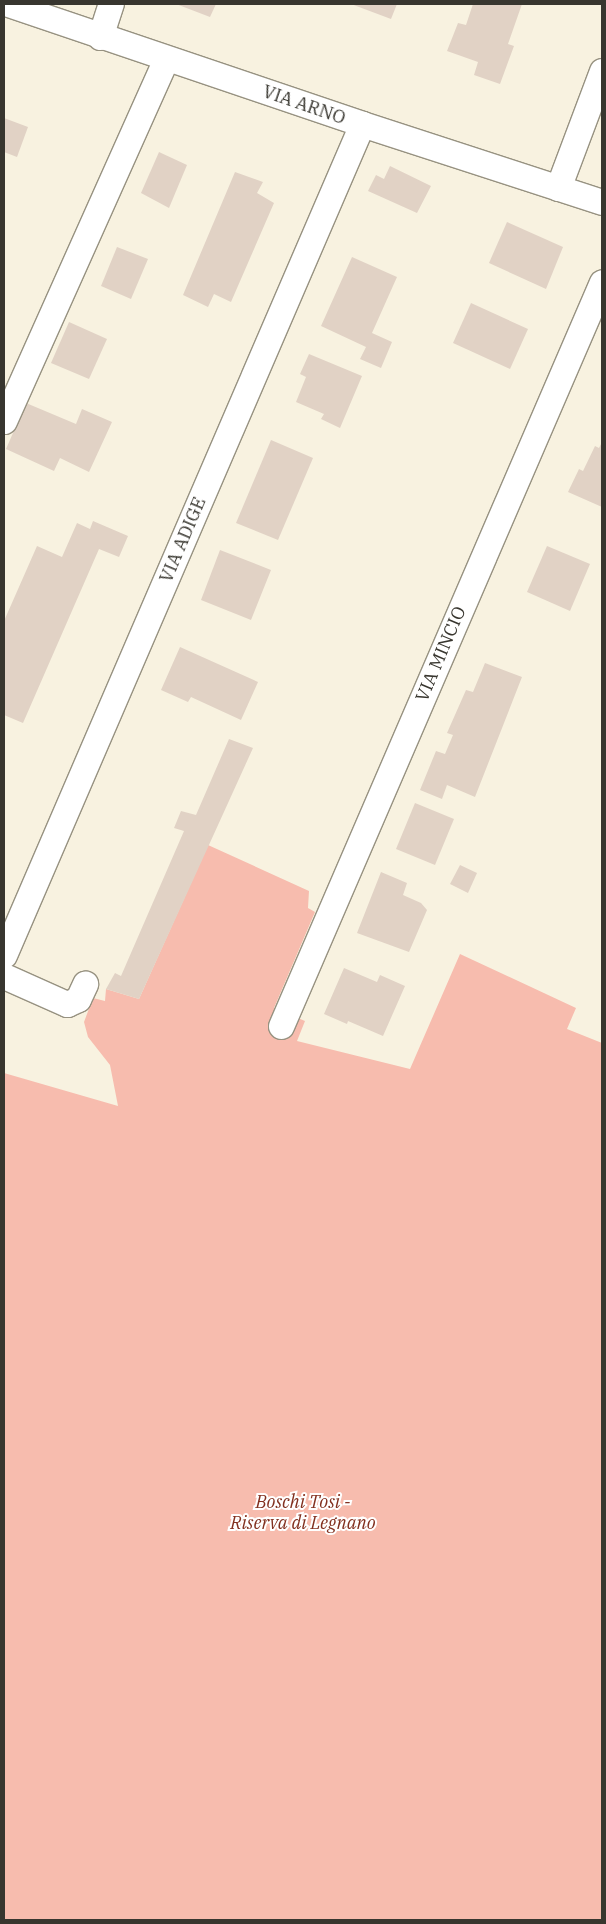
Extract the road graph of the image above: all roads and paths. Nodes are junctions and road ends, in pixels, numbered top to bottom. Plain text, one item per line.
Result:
1 (8, 4) edge
2 (111, 4) edge
3 (100, 37) junction
4 (166, 59) junction
5 (602, 71) edge
6 (362, 124) junction
7 (558, 188) junction
8 (602, 202) edge
9 (602, 282) edge
10 (4, 421) edge
11 (4, 955) edge
12 (4, 976) edge
13 (85, 984) dead end
14 (281, 1026) dead end

1 - 3 street, VIA ARNO
2 - 3 street
3 - 4 street, VIA ARNO
4 - 6 street, VIA ARNO
4 - 10 street
5 - 7 street
6 - 7 street, VIA ARNO
6 - 11 street, VIA ADIGE
7 - 8 street, VIA ARNO
9 - 14 street, VIA MINCIO
12 - 13 street

